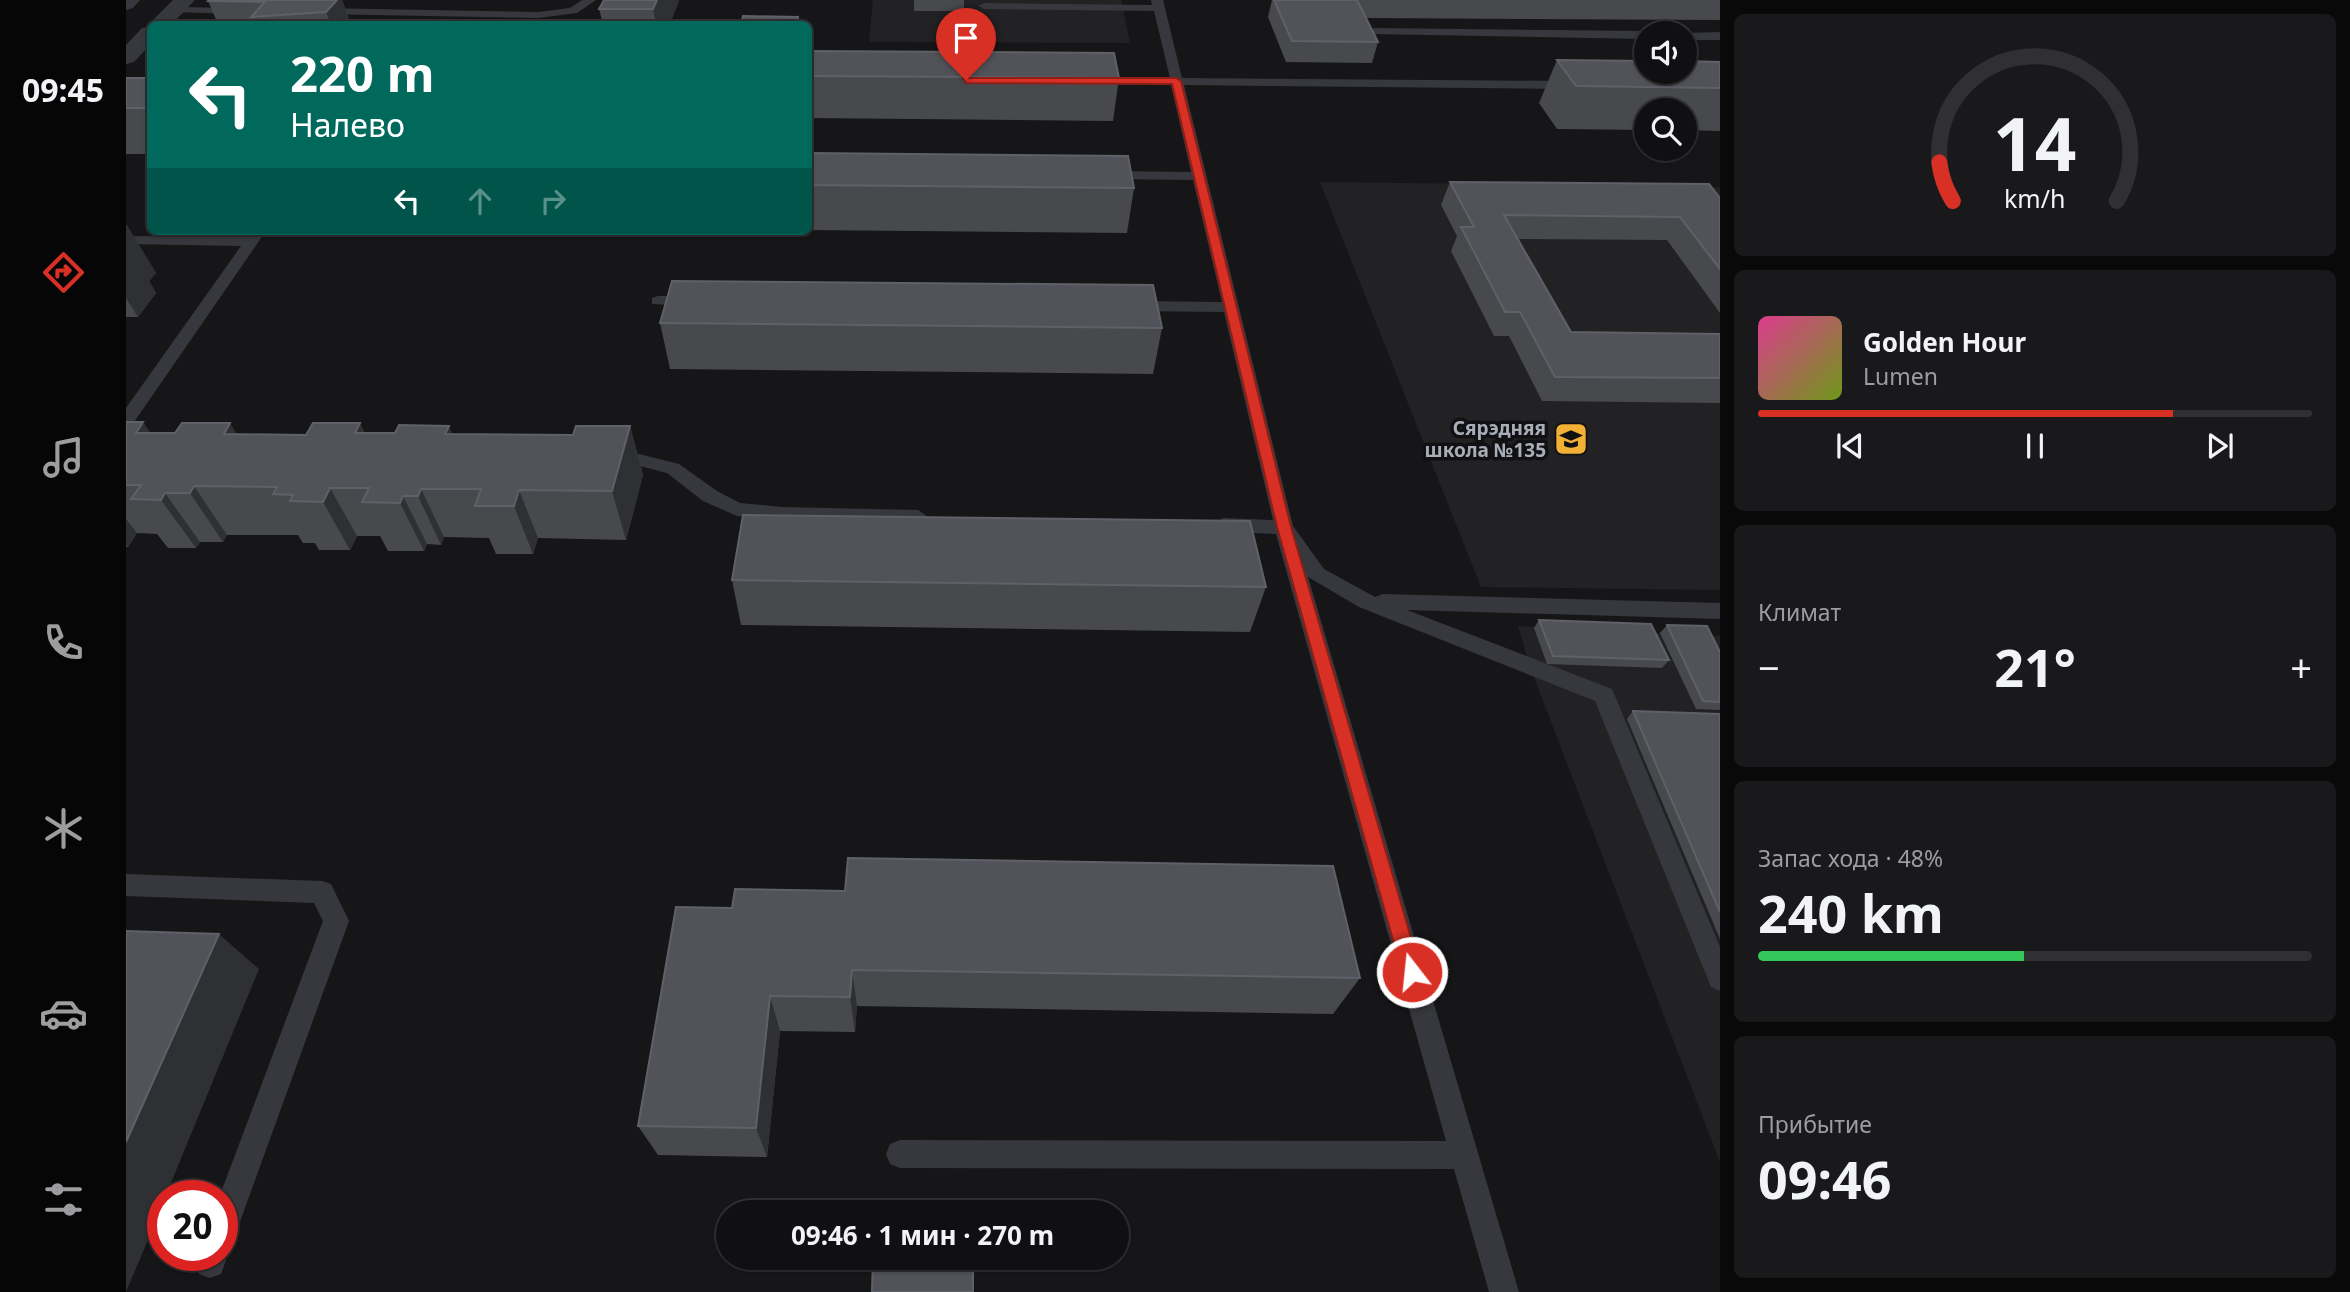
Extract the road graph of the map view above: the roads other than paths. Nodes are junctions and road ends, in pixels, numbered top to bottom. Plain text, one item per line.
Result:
1 (130, 0) edge
2 (346, 0) edge
3 (590, 0) edge
4 (126, 4) edge
5 (1158, 4) edge
6 (984, 6) dead end
7 (173, 11) edge
8 (245, 11) dead end
9 (310, 11) edge
10 (413, 11) junction
11 (336, 12) junction
12 (406, 21) edge
13 (1374, 32) edge
14 (1634, 35) edge
15 (147, 36) edge
16 (1697, 36) edge
17 (1720, 36) edge
18 (126, 57) edge
19 (1081, 81) edge
20 (1176, 81) junction
21 (1584, 85) edge
22 (1088, 175) edge
23 (1199, 176) junction
24 (255, 236) edge
25 (126, 240) edge
26 (658, 301) dead end
27 (713, 301) edge
28 (1112, 305) edge
29 (1231, 307) junction
30 (131, 429) edge
31 (598, 450) edge
32 (936, 518) edge
33 (1200, 525) edge
34 (1284, 527) junction
35 (1366, 601) junction
36 (1719, 612) edge
37 (126, 885) edge
38 (1720, 978) edge
39 (900, 1154) dead end
40 (1464, 1155) junction
41 (238, 1187) edge
42 (1504, 1292) edge

1 - 4 street
2 - 11 lane
3 - 10 lane
5 - 6 lane
5 - 20 lane
7 - 8 lane
9 - 11 lane
10 - 11 lane
10 - 12 lane
13 - 14 lane
15 - 18 street
16 - 17 lane
19 - 20 lane
20 - 21 lane
20 - 23 lane
22 - 23 lane
23 - 29 lane
24 - 25 lane
24 - 30 lane
26 - 27 lane
28 - 29 lane
29 - 34 lane
31 - 32 lane
33 - 34 lane
34 - 35 lane
34 - 40 lane
35 - 36 lane
35 - 38 lane
37 - 41 lane
39 - 40 lane
40 - 42 lane

